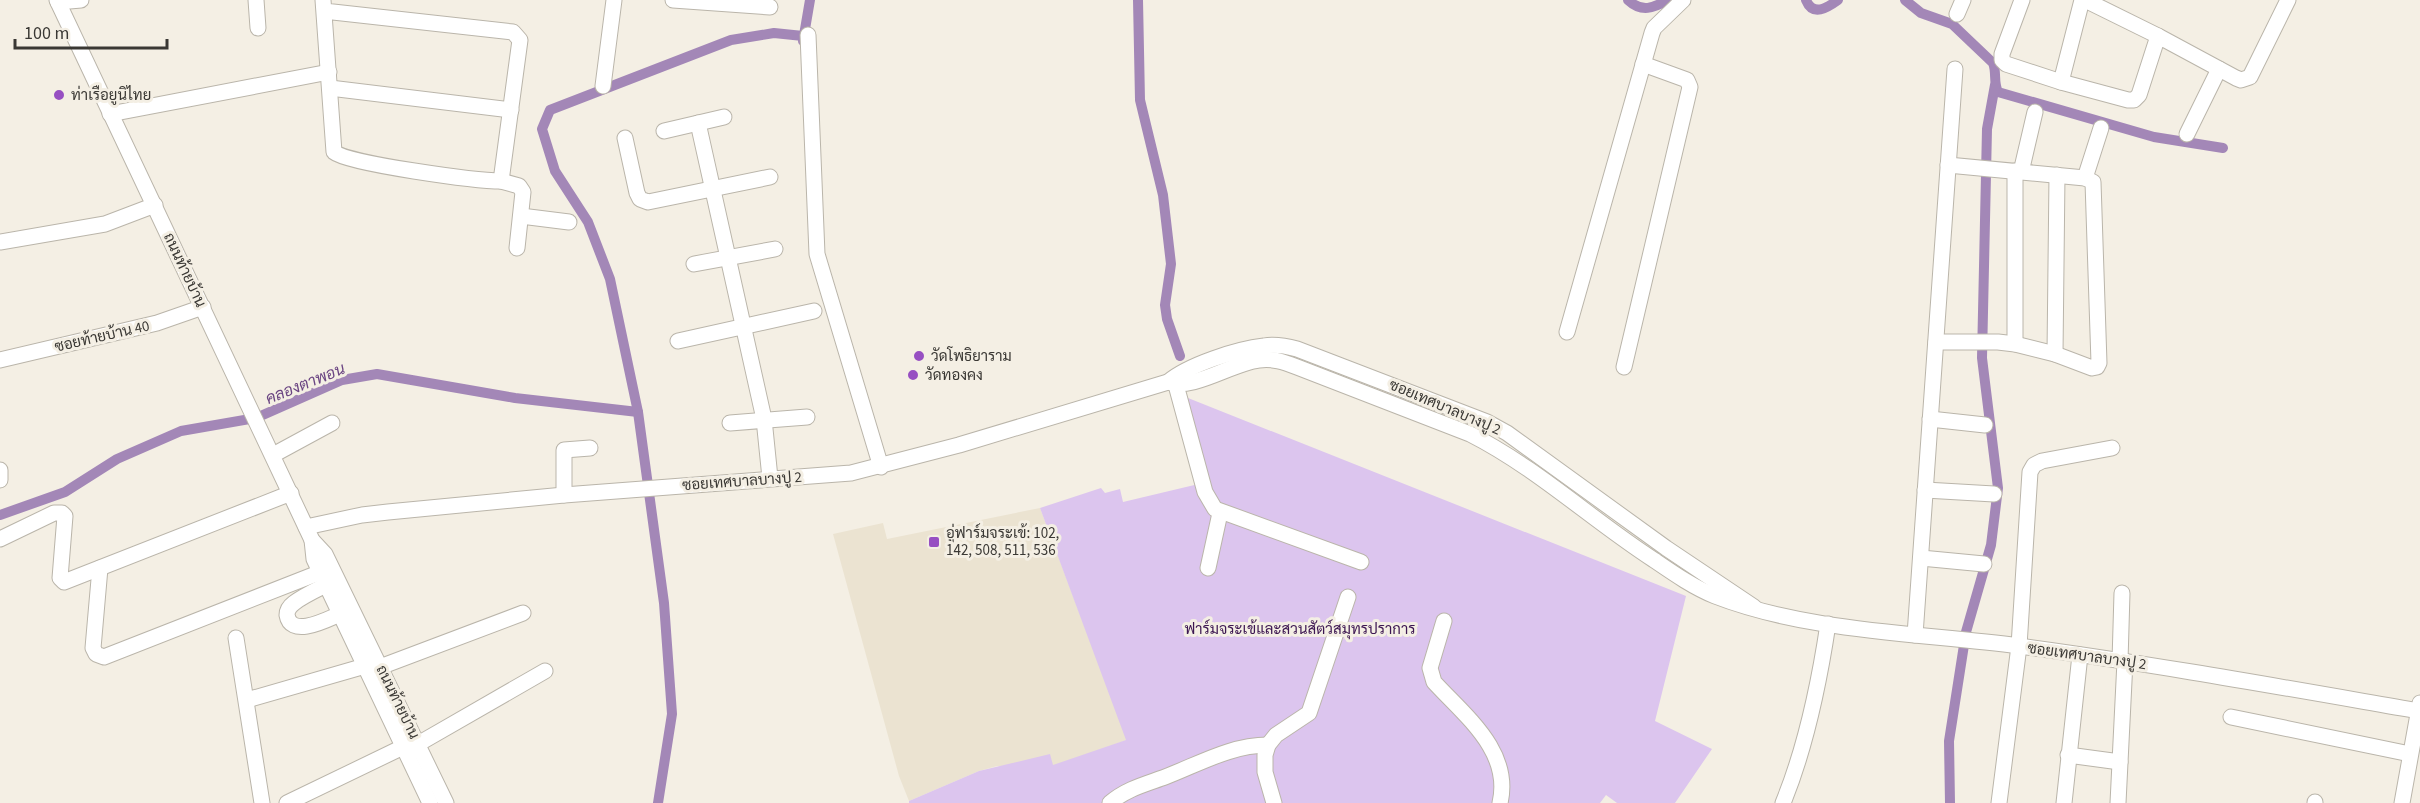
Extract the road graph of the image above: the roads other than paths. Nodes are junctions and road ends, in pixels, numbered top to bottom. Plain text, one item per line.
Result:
1 (81, 0) edge
2 (256, 0) edge
3 (614, 0) edge
4 (673, 0) edge
5 (1683, 0) edge
6 (2022, 0) edge
7 (2083, 0) edge
8 (2288, 0) edge
9 (58, 1) edge
10 (323, 6) edge
11 (770, 7) dead end
12 (258, 28) dead end
13 (808, 35) dead end
14 (2158, 36) junction
15 (1643, 64) junction
16 (1955, 69) dead end
17 (2219, 69) junction
18 (329, 80) junction
19 (2061, 82) junction
20 (603, 86) dead end
21 (511, 110) junction
22 (2035, 112) dead end
23 (110, 114) junction
24 (724, 117) dead end
25 (698, 123) junction
26 (2101, 128) dead end
27 (664, 131) dead end
28 (2187, 134) dead end
29 (625, 138) dead end
30 (1948, 165) junction
31 (2018, 171) junction
32 (2057, 175) junction
33 (770, 177) dead end
34 (2085, 178) junction
35 (501, 181) junction
36 (712, 189) junction
37 (155, 205) junction
38 (521, 216) junction
39 (569, 222) dead end
40 (0, 242) edge
41 (517, 248) dead end
42 (775, 249) dead end
43 (726, 258) junction
44 (694, 264) dead end
45 (203, 307) junction
46 (814, 311) dead end
47 (741, 326) junction
48 (1567, 332) dead end
49 (678, 341) dead end
50 (1936, 342) junction
51 (2015, 344) junction
52 (2055, 354) junction
53 (0, 360) edge
54 (1624, 367) dead end
55 (1172, 384) junction
56 (807, 417) dead end
57 (764, 419) junction
58 (1930, 419) junction
59 (332, 423) dead end
60 (730, 423) dead end
61 (1984, 425) dead end
62 (590, 448) dead end
63 (2112, 448) dead end
64 (273, 455) junction
65 (881, 467) junction
66 (0, 470) edge
67 (770, 478) junction
68 (0, 480) edge
69 (1925, 490) junction
70 (291, 493) junction
71 (1994, 494) dead end
72 (564, 495) junction
73 (1220, 513) junction
74 (309, 534) junction
75 (0, 539) edge
76 (1921, 558) junction
77 (1361, 562) dead end
78 (1984, 564) dead end
79 (100, 568) junction
80 (1208, 568) dead end
81 (323, 578) junction
82 (2122, 593) dead end
83 (1348, 597) dead end
84 (523, 613) dead end
85 (340, 614) junction
86 (1444, 621) dead end
87 (1828, 624) junction
88 (1915, 635) junction
89 (236, 638) dead end
90 (2019, 646) junction
91 (2080, 656) junction
92 (2123, 661) junction
93 (373, 667) junction
94 (545, 671) dead end
95 (248, 700) junction
96 (2420, 707) edge
97 (2231, 717) dead end
98 (411, 745) junction
99 (1268, 745) junction
100 (2410, 754) junction
101 (2068, 755) junction
102 (2120, 762) junction
103 (262, 803) edge
104 (286, 803) edge
105 (430, 803) edge
106 (446, 803) edge
107 (1110, 803) edge
108 (1274, 803) edge
109 (1500, 803) edge
110 (1783, 803) edge
111 (1999, 803) edge
112 (2064, 803) edge
113 (2118, 803) edge
114 (2402, 803) edge

1 - 9 street
2 - 12 street
3 - 20 street
4 - 11 street
5 - 15 street
6 - 19 street
7 - 14 street
7 - 19 street
8 - 17 street
9 - 23 street, ถนนท้ายบ้าน
10 - 18 street
10 - 21 street
13 - 65 street
14 - 17 street
14 - 19 street
15 - 48 street
15 - 54 street
16 - 30 street
17 - 28 street
18 - 21 street
18 - 23 street
18 - 35 street
21 - 35 street
22 - 31 street
23 - 37 street, ถนนท้ายบ้าน
24 - 25 street
25 - 27 street
25 - 36 street
26 - 34 street
29 - 36 street
30 - 31 street
30 - 50 street
31 - 32 street
31 - 51 street
32 - 34 street
32 - 52 street
33 - 36 street
34 - 52 street
35 - 38 street
36 - 43 street
37 - 40 street
37 - 45 street, ถนนท้ายบ้าน
38 - 39 street
38 - 41 street
42 - 43 street
43 - 44 street
43 - 47 street
45 - 53 street, ซอยท้ายบ้าน 40
45 - 64 street, ถนนท้ายบ้าน
46 - 47 street
47 - 49 street
47 - 57 street
50 - 51 street
50 - 58 street
51 - 52 street
55 - 65 street, ซอยเทศบาลบางปู 2
55 - 73 street
55 - 87 street, ซอยเทศบาลบางปู 2
56 - 57 street
57 - 60 street
57 - 67 street
58 - 61 street
58 - 69 street
59 - 64 street
62 - 72 street
63 - 90 street
64 - 70 street, ถนนท้ายบ้าน
65 - 67 street, ซอยเทศบาลบางปู 2
66 - 68 street
67 - 72 street, ซอยเทศบาลบางปู 2
69 - 71 street
69 - 76 street
70 - 74 street, ถนนท้ายบ้าน
70 - 79 street
72 - 74 street, ซอยเทศบาลบางปู 2
73 - 77 street
73 - 80 street
74 - 81 street, ถนนท้ายบ้าน
74 - 93 street, ถนนท้ายบ้าน
75 - 79 street
76 - 78 street
76 - 88 street
79 - 81 street
81 - 85 street, ถนนท้ายบ้าน
81 - 85 street
82 - 92 street
83 - 99 street
84 - 93 street
85 - 93 street, ถนนท้ายบ้าน
86 - 109 street
87 - 88 street, ซอยเทศบาลบางปู 2
87 - 110 street
88 - 90 street, ซอยเทศบาลบางปู 2
89 - 95 street
90 - 91 street, ซอยเทศบาลบางปู 2
90 - 111 street
91 - 92 street, ซอยเทศบาลบางปู 2
91 - 101 street
92 - 96 street, ซอยเทศบาลบางปู 2
92 - 102 street
93 - 95 street
93 - 98 street, ถนนท้ายบ้าน
94 - 98 street
95 - 103 street
96 - 100 street
97 - 100 street
98 - 104 street
98 - 105 street, ถนนท้ายบ้าน
98 - 106 street, ถนนท้ายบ้าน
99 - 107 street
99 - 108 street
100 - 114 street
101 - 102 street
101 - 112 street
102 - 113 street

